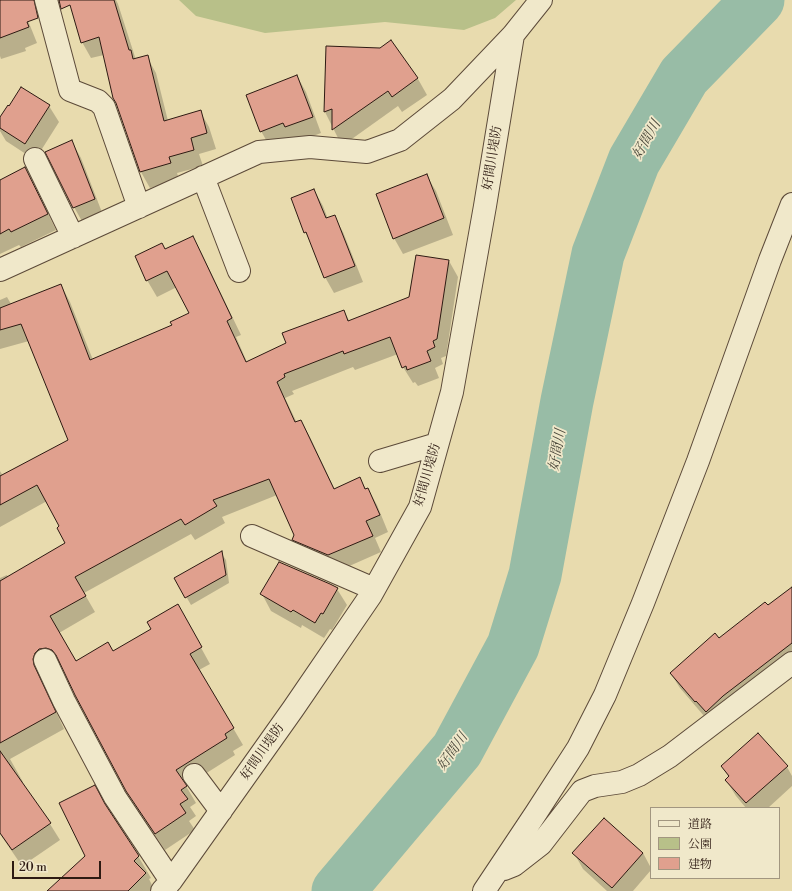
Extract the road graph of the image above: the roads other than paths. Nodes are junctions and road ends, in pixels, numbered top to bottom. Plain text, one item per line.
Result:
1 (46, 0) edge
2 (541, 0) edge
3 (513, 35) junction
4 (35, 159) dead end
5 (203, 177) junction
6 (792, 204) edge
7 (139, 207) junction
8 (73, 237) junction
9 (0, 270) edge
10 (240, 271) dead end
11 (437, 444) junction
12 (380, 461) dead end
13 (252, 536) dead end
14 (374, 589) junction
15 (45, 660) dead end
16 (792, 663) edge
17 (194, 775) dead end
18 (221, 812) junction
19 (499, 869) junction
20 (166, 886) edge
21 (484, 891) edge

1 - 7 street
2 - 3 street
3 - 5 street
3 - 11 street, 好間川堤防
4 - 8 street
5 - 7 street
5 - 10 street
6 - 19 street
7 - 8 street
8 - 9 street
11 - 12 street
11 - 14 street, 好間川堤防
13 - 14 street
14 - 18 street, 好間川堤防
15 - 20 street
16 - 19 street
17 - 18 street
18 - 20 street, 好間川堤防
19 - 21 street

